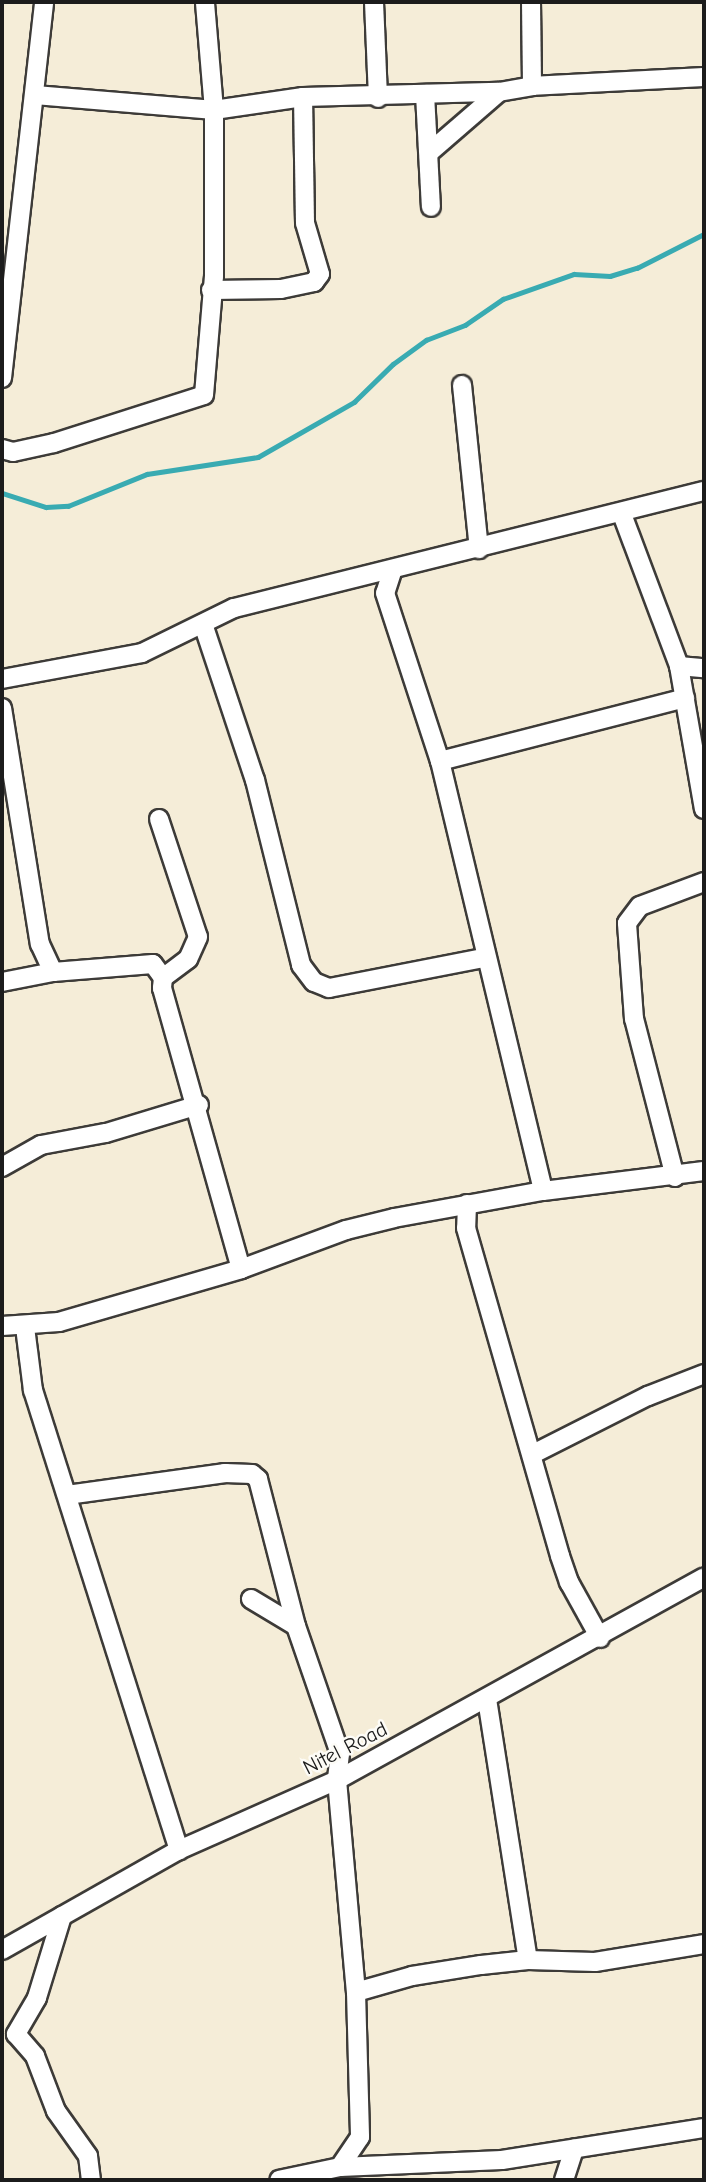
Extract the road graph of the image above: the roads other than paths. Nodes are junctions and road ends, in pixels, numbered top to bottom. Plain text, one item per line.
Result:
1 (44, 2) edge
2 (205, 2) edge
3 (374, 2) edge
4 (531, 2) edge
5 (704, 78) edge
6 (532, 86) junction
7 (499, 92) junction
8 (425, 94) junction
9 (35, 95) junction
10 (303, 97) junction
11 (378, 98) junction
12 (214, 110) junction
13 (430, 151) junction
14 (431, 207) dead end
15 (211, 290) junction
16 (2, 378) edge
17 (462, 385) dead end
18 (2, 449) edge
19 (704, 491) edge
20 (622, 514) junction
21 (479, 549) junction
22 (391, 572) junction
23 (203, 624) junction
24 (679, 666) junction
25 (704, 668) edge
26 (2, 679) edge
27 (685, 698) junction
28 (2, 708) edge
29 (440, 761) junction
30 (704, 809) edge
31 (159, 820) dead end
32 (704, 882) edge
33 (484, 958) junction
34 (53, 972) junction
35 (163, 978) junction
36 (2, 982) edge
37 (198, 1105) junction
38 (2, 1167) edge
39 (704, 1171) edge
40 (675, 1177) junction
41 (542, 1191) junction
42 (467, 1204) junction
43 (445, 1208) junction
44 (466, 1228) junction
45 (241, 1269) junction
46 (2, 1326) edge
47 (25, 1327) junction
48 (704, 1374) edge
49 (533, 1454) junction
50 (67, 1495) junction
51 (704, 1577) edge
52 (251, 1599) dead end
53 (296, 1626) junction
54 (600, 1638) junction
55 (487, 1699) junction
56 (337, 1780) junction
57 (179, 1850) junction
58 (62, 1916) junction
59 (704, 1944) edge
60 (2, 1950) edge
61 (528, 1960) junction
62 (356, 1992) junction
63 (704, 2128) edge
64 (574, 2149) junction
65 (340, 2167) junction
66 (91, 2180) edge
67 (279, 2180) edge
68 (564, 2180) edge

1 - 9 street
2 - 12 street
3 - 11 street
4 - 6 street
5 - 6 street
6 - 7 street
7 - 8 street
7 - 13 street
8 - 11 street
8 - 13 street
9 - 12 street
9 - 16 street
10 - 11 street
10 - 12 street
10 - 15 street
12 - 15 street
13 - 14 street
15 - 18 street
17 - 21 street
19 - 20 street
20 - 21 street
20 - 24 street
21 - 22 street
22 - 23 street
22 - 29 street
23 - 26 street
23 - 33 street
24 - 25 street
24 - 27 street
27 - 29 street
27 - 30 street
28 - 34 street
29 - 33 street
31 - 35 street
32 - 40 street
33 - 41 street
34 - 35 street
34 - 36 street
35 - 37 street
37 - 38 street
37 - 45 street
39 - 40 street
40 - 41 street
41 - 42 street
42 - 43 street
42 - 44 street
43 - 44 street
43 - 45 street
44 - 49 street
45 - 47 street
46 - 47 street
47 - 50 street
48 - 49 street
49 - 54 street
50 - 53 street
50 - 57 street
51 - 54 street, Nitel Road
52 - 53 street
53 - 56 street
54 - 55 street, Nitel Road
55 - 56 street, Nitel Road
55 - 61 street
56 - 57 street, Nitel Road
56 - 62 street
57 - 58 street, Nitel Road
58 - 60 street, Nitel Road
58 - 66 street
59 - 61 street
61 - 62 street
62 - 65 street
63 - 64 street
64 - 65 street
64 - 68 street
65 - 67 street

